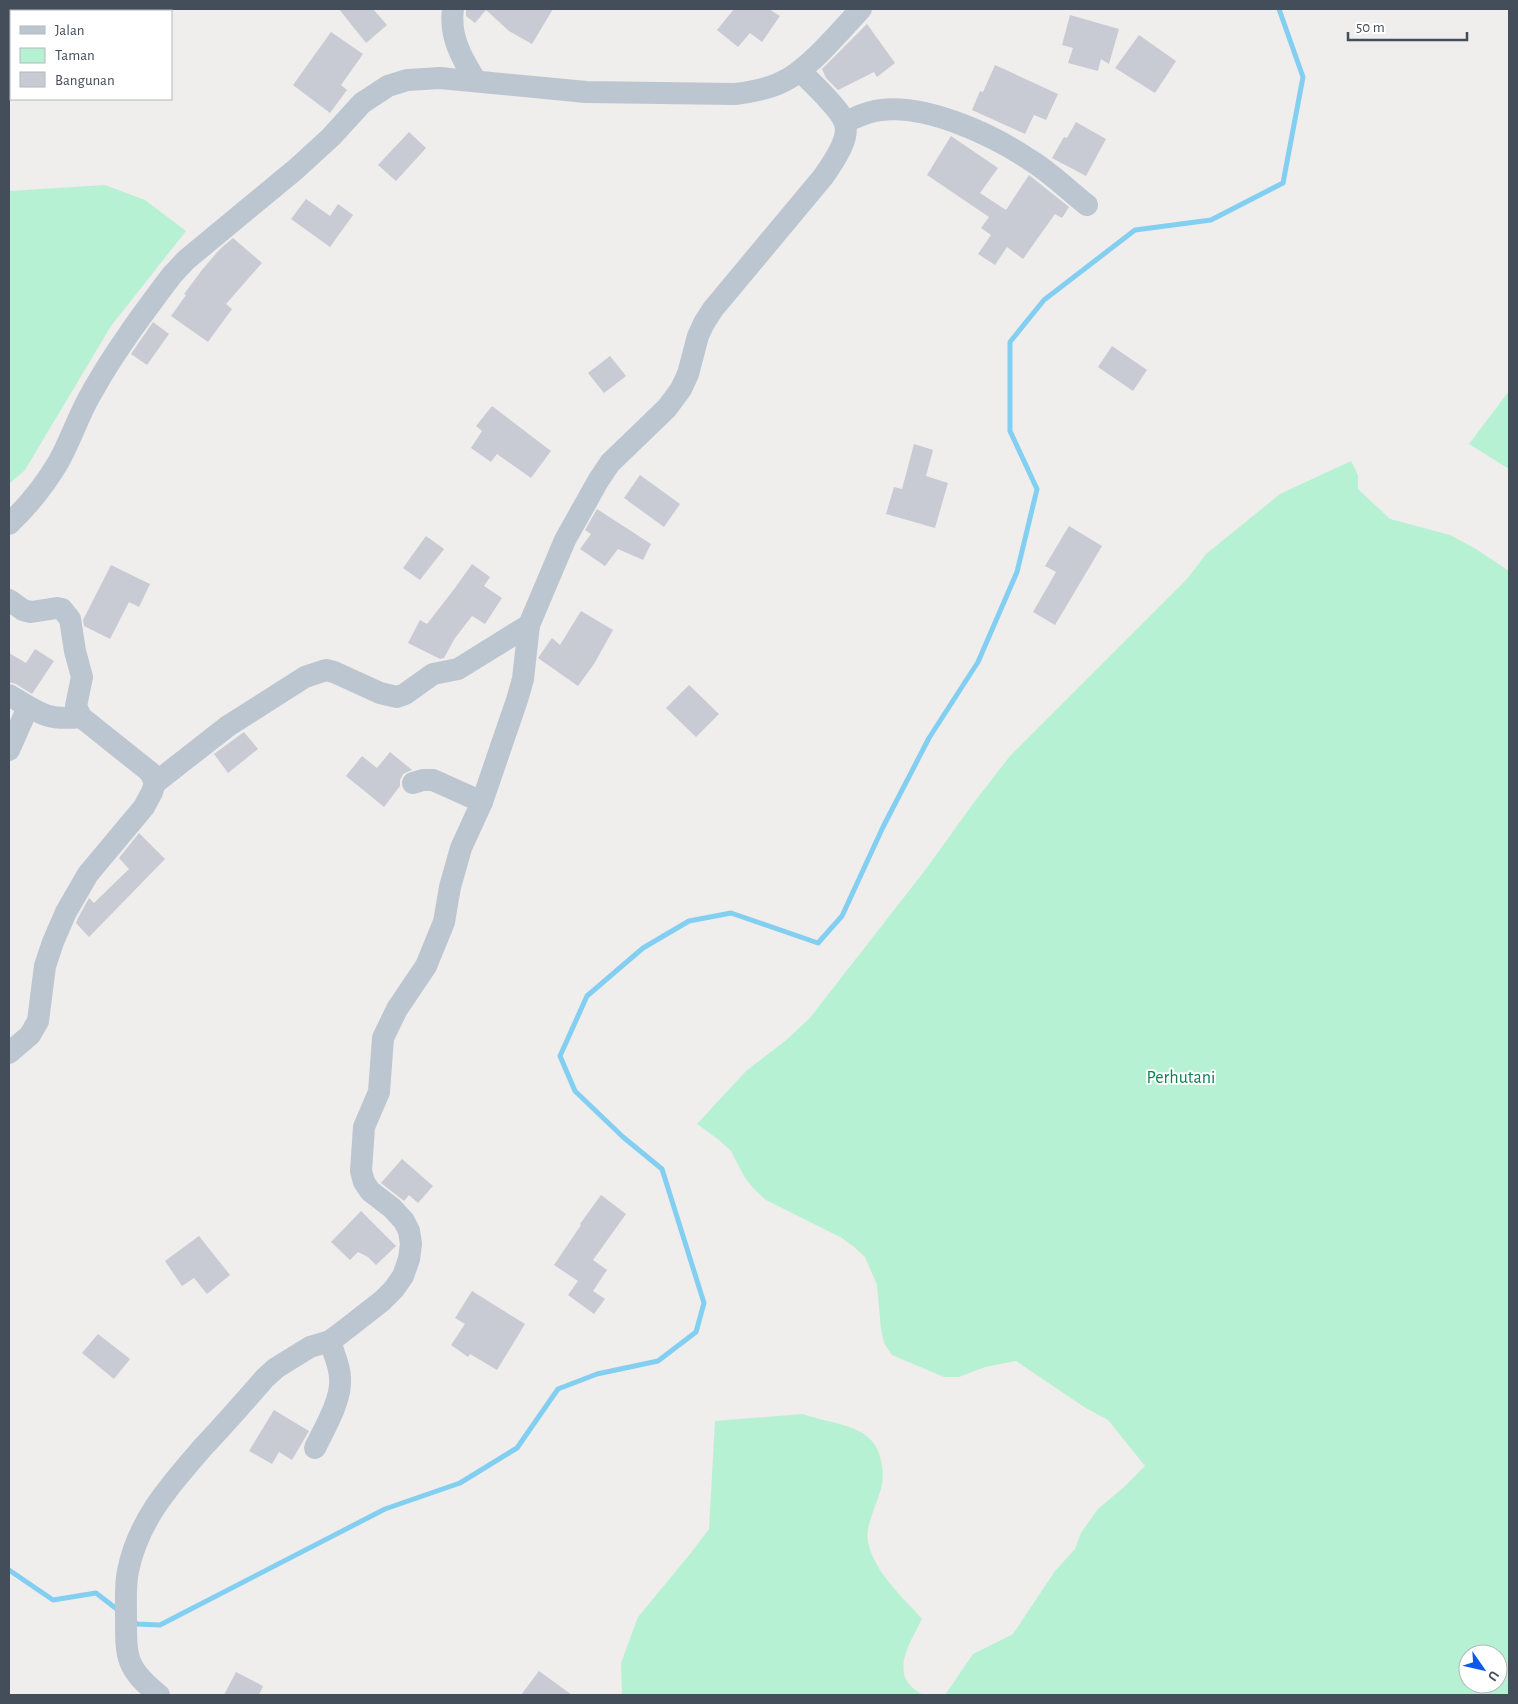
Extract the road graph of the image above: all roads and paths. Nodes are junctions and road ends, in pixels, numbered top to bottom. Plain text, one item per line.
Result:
1 (453, 9) edge
2 (861, 9) edge
3 (800, 71) junction
4 (476, 81) junction
5 (845, 122) junction
6 (1087, 205) dead end
7 (9, 524) edge
8 (9, 600) edge
9 (529, 624) junction
10 (9, 695) edge
11 (28, 707) junction
12 (81, 717) junction
13 (9, 750) edge
14 (155, 783) junction
15 (413, 783) dead end
16 (482, 802) junction
17 (9, 1053) edge
18 (330, 1341) junction
19 (315, 1448) dead end
20 (159, 1695) edge

1 - 4 street
2 - 3 street
3 - 4 street
3 - 5 street
4 - 7 street
5 - 6 street
5 - 9 street
8 - 12 street
9 - 14 street
9 - 16 street
10 - 11 street
11 - 12 street
11 - 13 street
12 - 14 street
14 - 17 street
15 - 16 street
16 - 18 street
18 - 19 street
18 - 20 street

